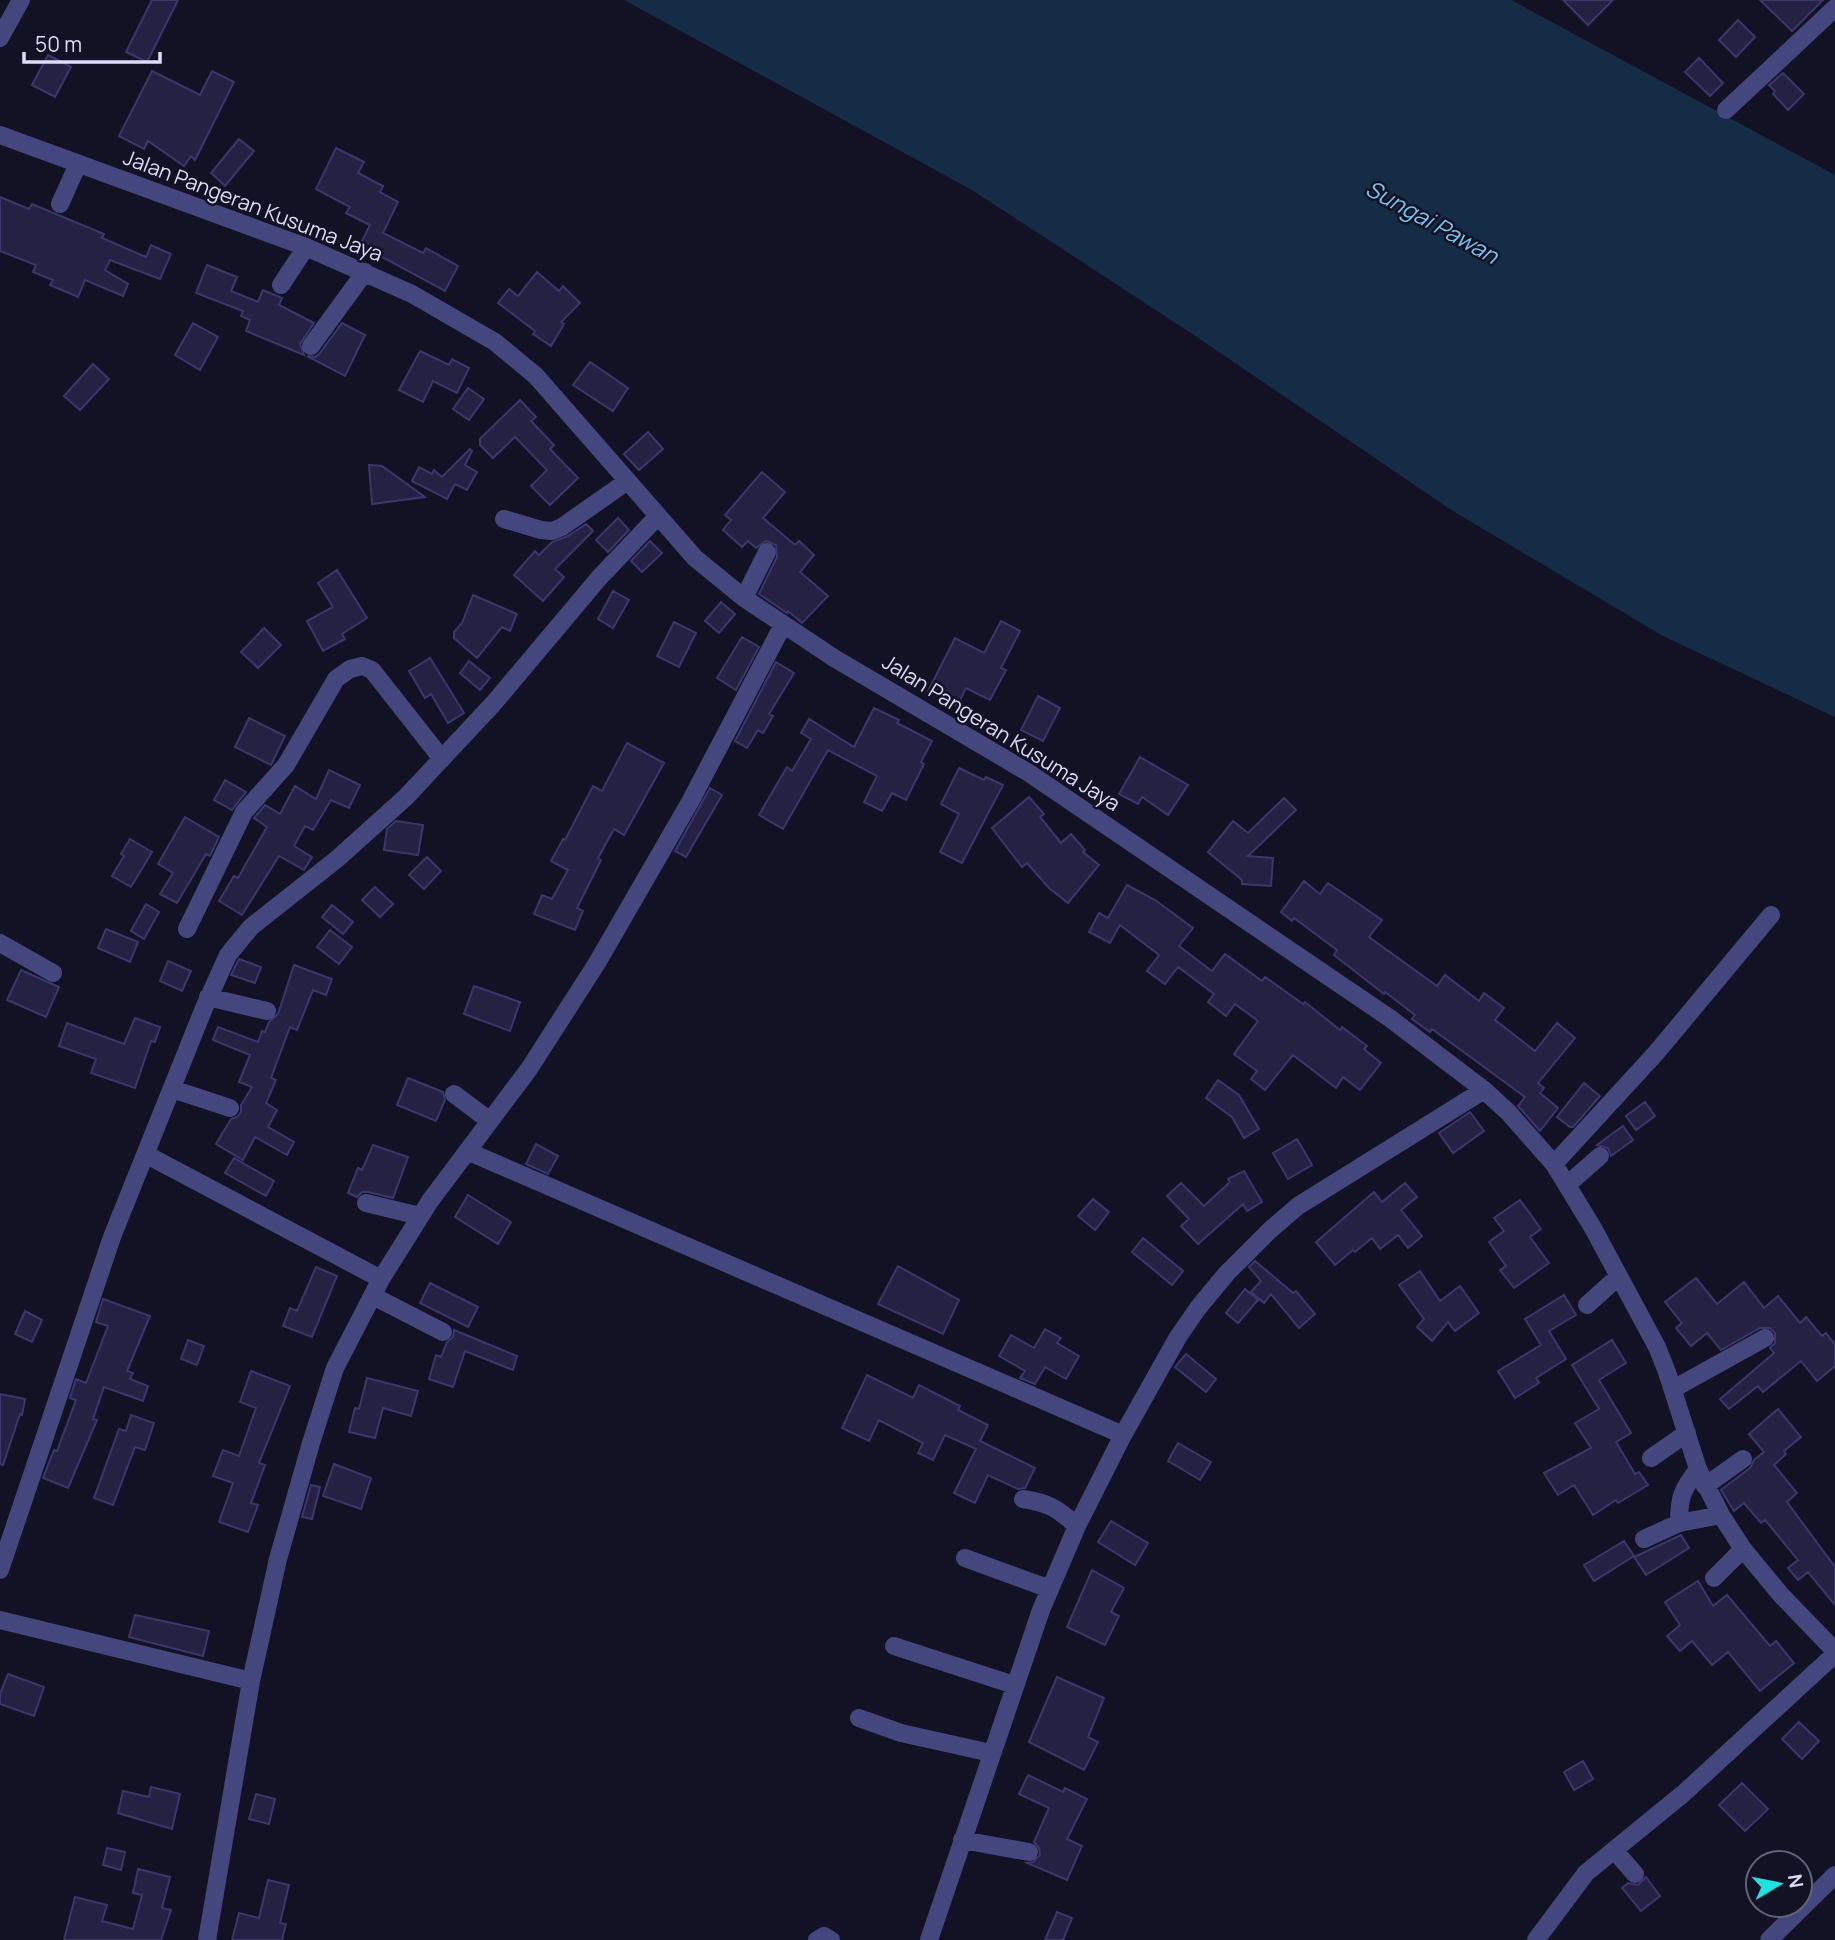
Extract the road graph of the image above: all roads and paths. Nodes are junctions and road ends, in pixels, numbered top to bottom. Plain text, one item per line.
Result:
1 (21, 0) edge
2 (1835, 8) edge
3 (0, 38) edge
4 (1726, 110) dead end
5 (0, 135) edge
6 (78, 164) junction
7 (60, 204) dead end
8 (306, 247) junction
9 (365, 272) junction
10 (281, 285) dead end
11 (312, 346) dead end
12 (626, 482) junction
13 (657, 517) junction
14 (504, 519) dead end
15 (767, 552) dead end
16 (744, 598) junction
17 (783, 625) junction
18 (442, 759) junction
19 (1771, 915) dead end
20 (187, 929) dead end
21 (0, 943) edge
22 (53, 973) dead end
23 (208, 997) junction
24 (267, 1011) dead end
25 (173, 1088) junction
26 (1484, 1090) junction
27 (454, 1094) dead end
28 (230, 1108) dead end
29 (490, 1121) junction
30 (467, 1152) junction
31 (147, 1155) junction
32 (1600, 1156) dead end
33 (1554, 1164) junction
34 (1567, 1185) junction
35 (366, 1203) dead end
36 (420, 1216) junction
37 (1619, 1276) junction
38 (381, 1279) junction
39 (373, 1296) junction
40 (1587, 1305) dead end
41 (443, 1332) dead end
42 (1765, 1338) dead end
43 (1673, 1389) junction
44 (1687, 1433) junction
45 (1123, 1435) junction
46 (1651, 1458) dead end
47 (1743, 1459) dead end
48 (1698, 1469) junction
49 (1705, 1486) junction
50 (1023, 1499) dead end
51 (1721, 1515) junction
52 (1679, 1523) junction
53 (1077, 1525) junction
54 (1644, 1539) dead end
55 (1743, 1549) junction
56 (965, 1558) dead end
57 (0, 1570) edge
58 (1714, 1578) dead end
59 (1050, 1589) junction
60 (0, 1620) edge
61 (894, 1646) dead end
62 (1835, 1653) edge
63 (251, 1681) junction
64 (1014, 1685) junction
65 (859, 1718) dead end
66 (991, 1752) junction
67 (962, 1840) junction
68 (1614, 1850) junction
69 (1028, 1852) dead end
70 (1635, 1874) dead end
71 (1835, 1875) edge
72 (206, 1940) edge
73 (817, 1940) edge
74 (831, 1940) edge
75 (929, 1940) edge
76 (1536, 1940) edge
77 (1769, 1940) edge

1 - 3 street
2 - 4 street
5 - 6 street, Jalan Pangeran Kusuma Jaya
6 - 7 street
6 - 8 street, Jalan Pangeran Kusuma Jaya
8 - 9 street, Jalan Pangeran Kusuma Jaya
8 - 10 street
9 - 11 street
9 - 12 street, Jalan Pangeran Kusuma Jaya
12 - 13 street, Jalan Pangeran Kusuma Jaya
12 - 14 street
13 - 16 street, Jalan Pangeran Kusuma Jaya
13 - 18 street
15 - 16 street
16 - 17 street, Jalan Pangeran Kusuma Jaya
17 - 26 street, Jalan Pangeran Kusuma Jaya
17 - 29 street
18 - 20 street
18 - 23 street
19 - 33 street
21 - 22 street
23 - 24 street
23 - 25 street
25 - 28 street
25 - 31 street
26 - 33 street, Jalan Pangeran Kusuma Jaya
26 - 45 street
27 - 29 street
29 - 30 street
30 - 36 street
30 - 45 street
31 - 38 street
31 - 57 street
32 - 34 street
33 - 34 street, Jalan Pangeran Kusuma Jaya
34 - 37 street, Jalan Pangeran Kusuma Jaya
35 - 36 street
36 - 38 street
37 - 40 street
37 - 43 street, Jalan Pangeran Kusuma Jaya
38 - 39 street
39 - 41 street
39 - 63 street
42 - 43 street
43 - 44 street, Jalan Pangeran Kusuma Jaya
44 - 46 street
44 - 48 street, Jalan Pangeran Kusuma Jaya
45 - 53 street
47 - 49 street
48 - 49 street, Jalan Pangeran Kusuma Jaya
48 - 52 street
49 - 51 street, Jalan Pangeran Kusuma Jaya
50 - 53 street
51 - 52 street
51 - 55 street, Jalan Pangeran Kusuma Jaya
52 - 54 street
53 - 59 street
55 - 58 street
55 - 62 street, Jalan Pangeran Kusuma Jaya
56 - 59 street
59 - 64 street
60 - 63 street
61 - 64 street
62 - 68 street
63 - 72 street
64 - 66 street
65 - 66 street
66 - 67 street
67 - 69 street
67 - 75 street
68 - 70 street
68 - 76 street
71 - 77 street
73 - 74 street

